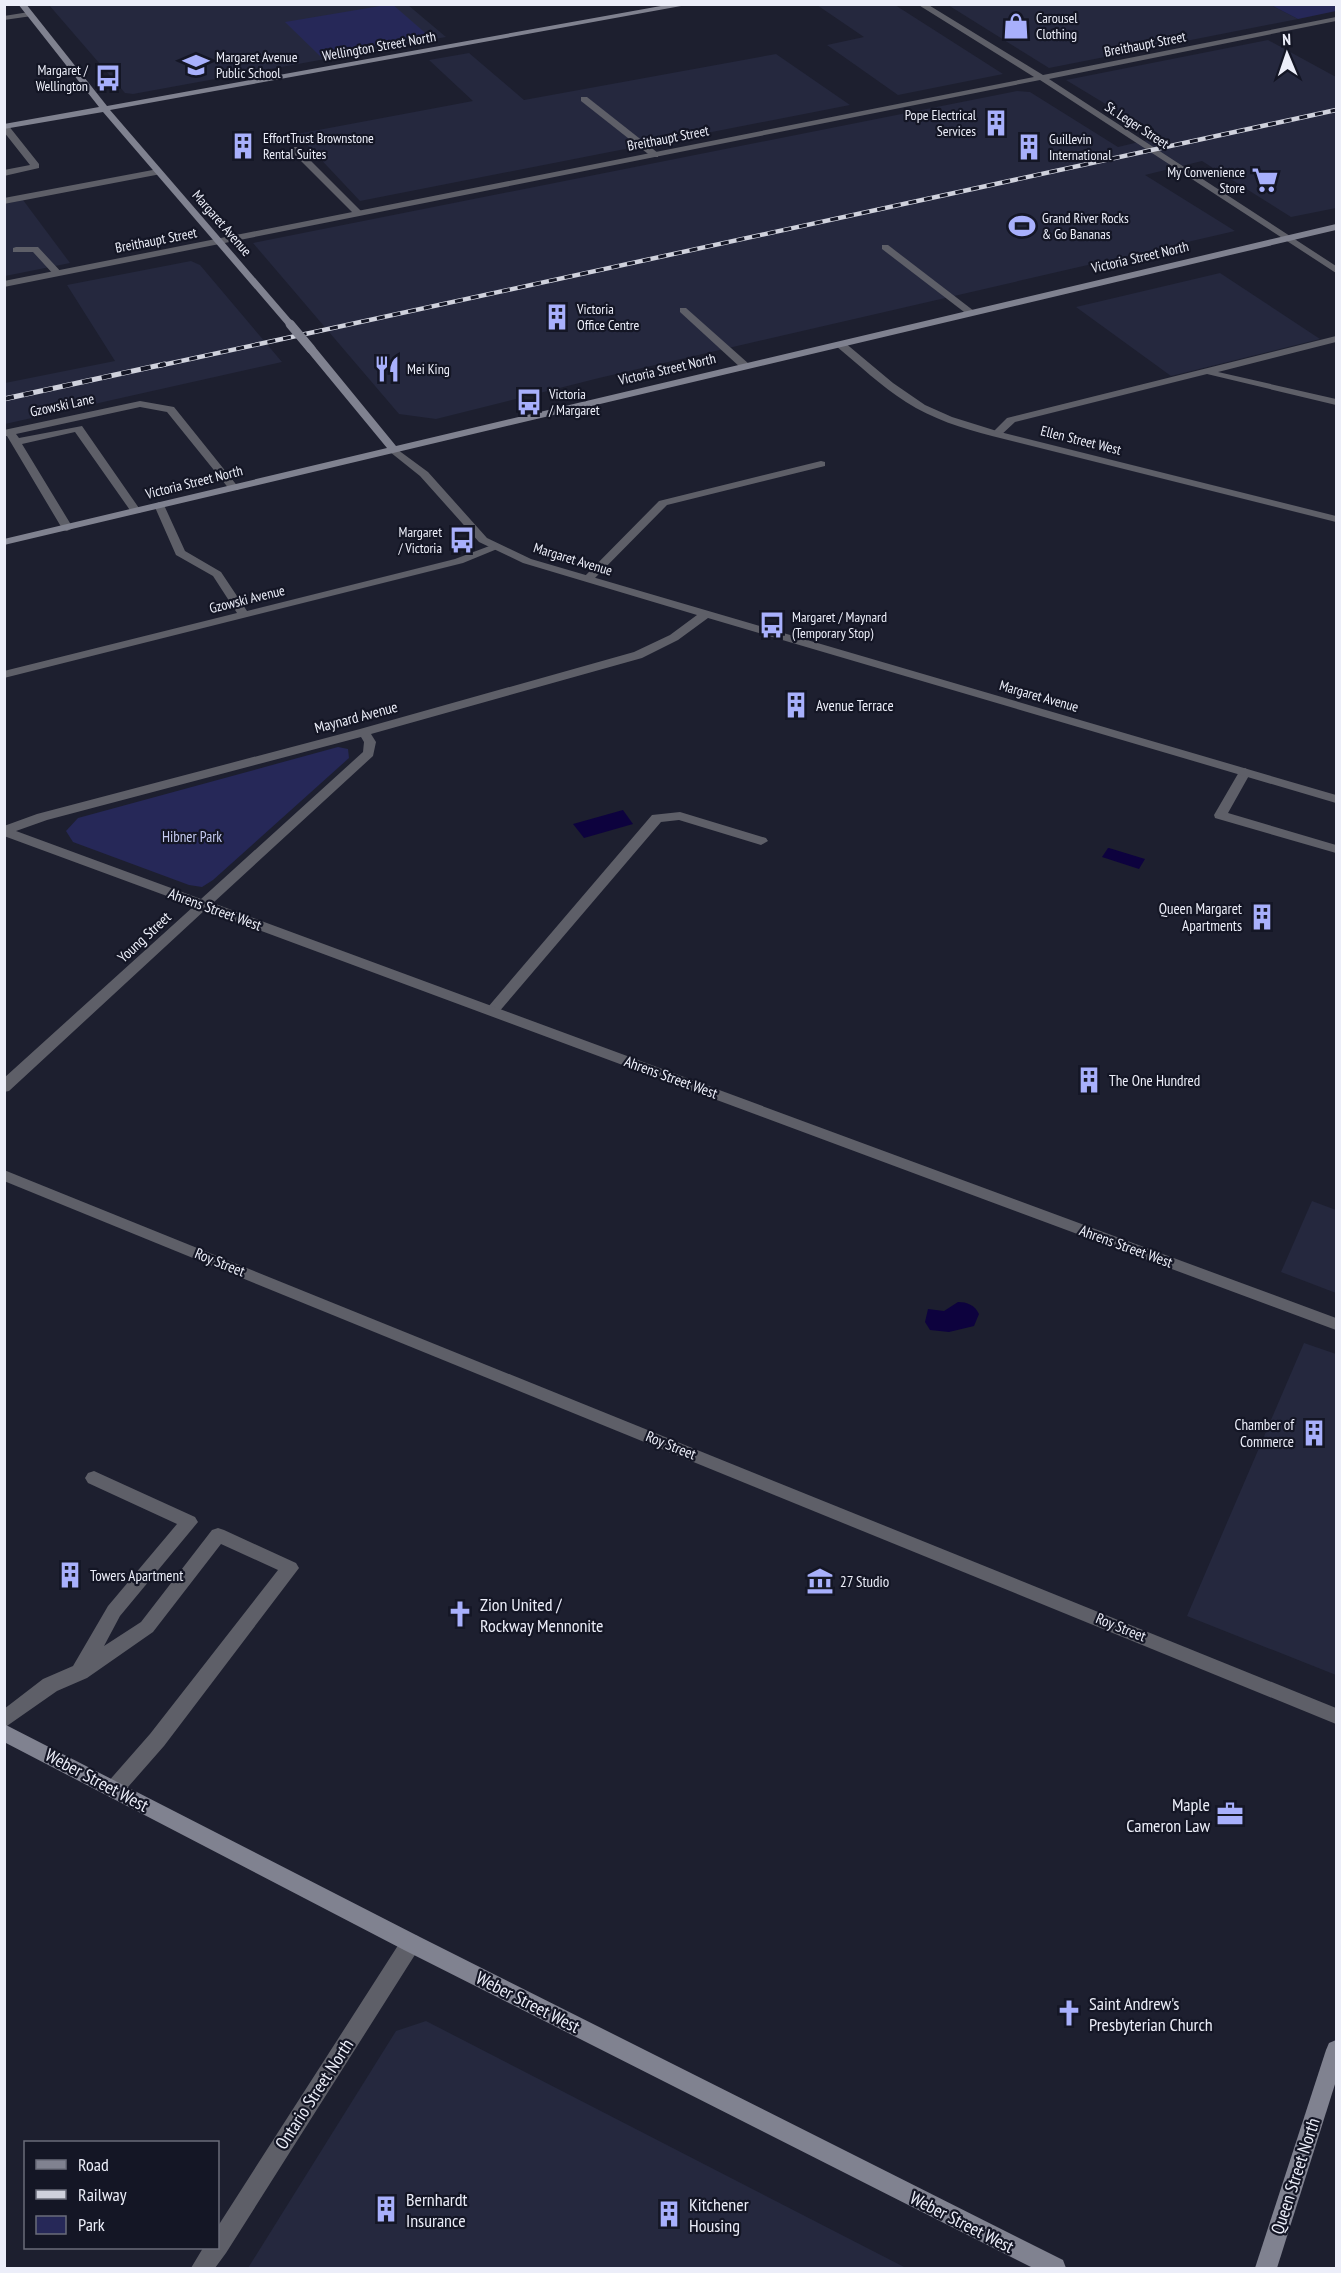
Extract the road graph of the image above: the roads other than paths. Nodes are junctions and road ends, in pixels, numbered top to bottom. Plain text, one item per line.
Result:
1 (21, 4) edge
2 (688, 4) edge
3 (921, 4) edge
4 (29, 14) junction
5 (4, 18) edge
6 (1336, 19) edge
7 (1041, 78) junction
8 (584, 99) dead end
9 (105, 109) junction
10 (5, 127) edge
11 (294, 149) dead end
12 (655, 154) junction
13 (158, 172) junction
14 (4, 173) edge
15 (4, 201) edge
16 (358, 213) junction
17 (1336, 227) edge
18 (1287, 238) junction
19 (217, 242) junction
20 (885, 247) dead end
21 (16, 250) dead end
22 (1336, 270) edge
23 (58, 274) junction
24 (4, 284) edge
25 (683, 310) dead end
26 (971, 313) junction
27 (1336, 339) edge
28 (840, 344) junction
29 (746, 366) junction
30 (1206, 371) junction
31 (1336, 402) edge
32 (996, 434) junction
33 (10, 436) edge
34 (394, 450) junction
35 (821, 464) dead end
36 (234, 488) junction
37 (159, 505) junction
38 (136, 511) junction
39 (1336, 519) edge
40 (67, 528) junction
41 (4, 542) edge
42 (496, 547) junction
43 (588, 579) junction
44 (706, 614) junction
45 (244, 615) junction
46 (4, 675) edge
47 (364, 732) junction
48 (1245, 772) junction
49 (1336, 799) edge
50 (4, 831) edge
51 (761, 841) dead end
52 (1336, 849) edge
53 (204, 905) junction
54 (493, 1010) junction
55 (4, 1087) edge
56 (4, 1175) edge
57 (1336, 1324) edge
58 (94, 1478) dead end
59 (80, 1672) junction
60 (1336, 1716) edge
61 (4, 1720) edge
62 (4, 1732) edge
63 (114, 1789) junction
64 (411, 1943) junction
65 (1336, 2050) edge
66 (219, 2243) edge
67 (215, 2249) edge
68 (202, 2268) edge
69 (1055, 2268) edge
70 (1266, 2268) edge

1 - 4 street, Margaret Avenue
2 - 9 street, Wellington Street North
3 - 7 street, St. Leger Street
4 - 5 street
4 - 9 street, Margaret Avenue
6 - 7 street, Breithaupt Street
7 - 12 street, Breithaupt Street
7 - 18 street, St. Leger Street
8 - 12 street
9 - 10 street, Wellington Street North
9 - 13 street, Margaret Avenue
10 - 14 street
11 - 16 street
12 - 16 street, Breithaupt Street
13 - 15 street
13 - 19 street, Margaret Avenue
16 - 19 street, Breithaupt Street
17 - 18 street, Victoria Street North
18 - 22 street, St. Leger Street
18 - 26 street, Victoria Street North
19 - 23 street, Breithaupt Street
19 - 34 street, Margaret Avenue, bridge
20 - 26 street
21 - 23 street
23 - 24 street, Breithaupt Street
25 - 29 street
26 - 28 street, Victoria Street North
27 - 30 street
28 - 29 street, Victoria Street North
28 - 32 street, Ellen Street West
29 - 34 street, Victoria Street North
30 - 31 street
30 - 32 street
32 - 39 street, Ellen Street West
33 - 36 street, Gzowski Lane
33 - 38 street
33 - 40 street
34 - 36 street, Victoria Street North
34 - 42 street, Margaret Avenue
35 - 43 street
36 - 37 street, Victoria Street North
37 - 38 street, Victoria Street North
37 - 45 street
38 - 40 street, Victoria Street North
40 - 41 street, Victoria Street North
42 - 43 street, Margaret Avenue
42 - 45 street, Gzowski Avenue
43 - 44 street, Margaret Avenue
44 - 47 street, Maynard Avenue
44 - 48 street, Margaret Avenue
45 - 46 street, Gzowski Avenue
47 - 50 street, Maynard Avenue
47 - 53 street, Young Street
48 - 49 street, Margaret Avenue
48 - 52 street
50 - 53 street, Ahrens Street West
51 - 54 street
53 - 54 street, Ahrens Street West
53 - 55 street, Young Street
54 - 57 street, Ahrens Street West
56 - 60 street, Roy Street
58 - 59 street
59 - 61 street
59 - 63 street
62 - 63 street, Weber Street West
63 - 64 street, Weber Street West
64 - 66 street, Ontario Street North
64 - 69 street, Weber Street West
65 - 70 street, Queen Street North
67 - 68 street, Ontario Street North

